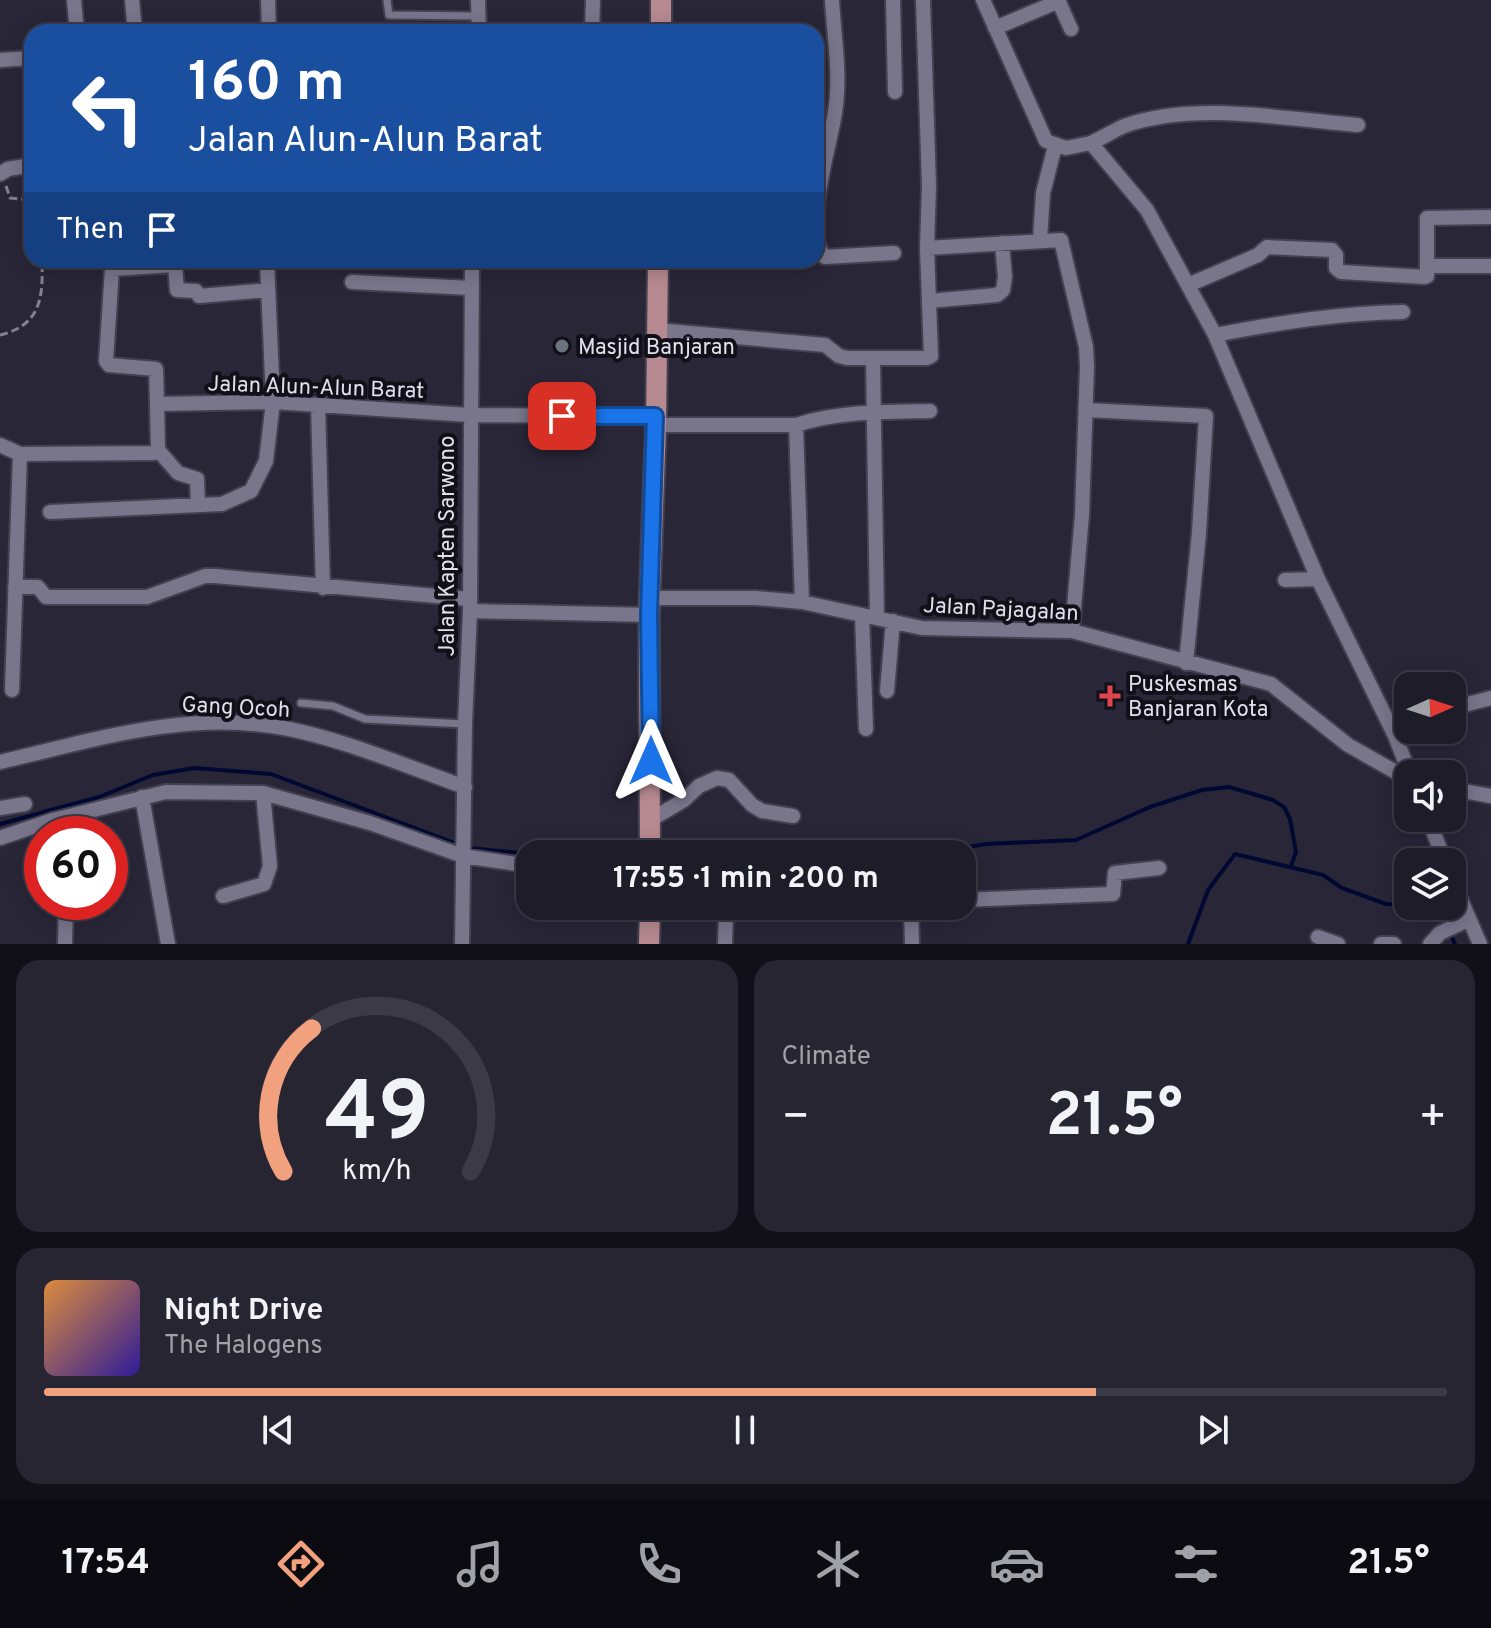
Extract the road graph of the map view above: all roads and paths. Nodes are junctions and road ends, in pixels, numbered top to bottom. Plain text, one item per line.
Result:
1 (74, 0) edge
2 (132, 0) edge
3 (268, 0) edge
4 (387, 0) edge
5 (478, 0) edge
6 (593, 0) edge
7 (661, 0) edge
8 (832, 0) edge
9 (893, 0) edge
10 (923, 0) edge
11 (983, 0) edge
12 (1058, 1) edge
13 (479, 16) junction
14 (76, 24) edge
15 (134, 24) edge
16 (269, 24) edge
17 (479, 24) edge
18 (592, 24) edge
19 (661, 24) edge
20 (995, 28) junction
21 (1071, 29) dead end
22 (24, 58) edge
23 (0, 60) edge
24 (895, 92) dead end
25 (1358, 125) dead end
26 (1091, 143) junction
27 (1055, 146) junction
28 (824, 164) edge
29 (24, 167) edge
30 (2, 172) edge
31 (24, 199) edge
32 (1491, 217) edge
33 (1040, 240) junction
34 (1002, 243) junction
35 (927, 248) junction
36 (894, 253) dead end
37 (824, 255) edge
38 (1427, 266) junction
39 (1491, 266) edge
40 (42, 268) edge
41 (115, 268) edge
42 (176, 268) edge
43 (267, 268) edge
44 (472, 268) edge
45 (658, 268) edge
46 (352, 282) dead end
47 (1188, 285) junction
48 (471, 288) junction
49 (268, 290) junction
50 (929, 301) junction
51 (1403, 312) dead end
52 (657, 330) junction
53 (0, 335) edge
54 (1215, 335) junction
55 (873, 359) junction
56 (273, 402) junction
57 (157, 404) junction
58 (318, 405) junction
59 (1086, 410) junction
60 (930, 411) dead end
61 (873, 413) junction
62 (469, 415) junction
63 (655, 421) junction
64 (796, 425) junction
65 (0, 445) edge
66 (158, 450) junction
67 (20, 454) junction
68 (198, 505) junction
69 (50, 512) dead end
70 (1318, 579) junction
71 (1285, 580) dead end
72 (10, 582) edge
73 (323, 588) junction
74 (802, 602) junction
75 (470, 605) junction
76 (650, 606) junction
77 (862, 615) junction
78 (877, 618) junction
79 (893, 621) junction
80 (1072, 631) junction
81 (1186, 663) junction
82 (12, 690) dead end
83 (887, 691) dead end
84 (1491, 698) edge
85 (301, 703) dead end
86 (1466, 704) edge
87 (465, 724) junction
88 (866, 729) dead end
89 (1394, 734) edge
90 (0, 762) edge
91 (1394, 769) edge
92 (465, 787) junction
93 (1466, 792) edge
94 (263, 793) junction
95 (1491, 796) edge
96 (142, 797) junction
97 (25, 804) dead end
98 (0, 808) edge
99 (86, 816) edge
100 (793, 816) dead end
101 (651, 826) junction
102 (24, 833) edge
103 (0, 838) edge
104 (650, 840) edge
105 (464, 845) junction
106 (516, 862) edge
107 (1159, 868) dead end
108 (223, 896) dead end
109 (976, 899) edge
110 (66, 920) edge
111 (650, 920) edge
112 (726, 920) edge
113 (911, 920) edge
114 (1463, 922) joint
115 (1318, 937) dead end
116 (1435, 939) edge
117 (65, 944) edge
118 (168, 944) edge
119 (462, 944) edge
120 (649, 944) edge
121 (725, 944) edge
122 (912, 944) edge
123 (1338, 944) edge
124 (1381, 944) edge
125 (1394, 944) edge
126 (1480, 944) edge

1 - 14 street
2 - 15 street
3 - 16 street
4 - 13 lane
5 - 13 street
6 - 18 street
7 - 19 main road
8 - 28 street
9 - 24 street
10 - 35 street
11 - 20 street
12 - 20 street
12 - 21 street
13 - 17 street
20 - 27 street
22 - 23 street
25 - 26 street
26 - 27 street
26 - 47 street
27 - 33 street
29 - 30 street
30 - 31 path
32 - 38 street
33 - 34 street
33 - 59 street
34 - 35 street
34 - 50 street
35 - 50 street
36 - 37 street
38 - 39 street
38 - 47 street
40 - 53 path
41 - 57 street
42 - 49 street
43 - 49 street
44 - 48 street, Jalan Kapten Sarwono
45 - 52 main road
46 - 48 street
47 - 54 street
48 - 62 street, Jalan Kapten Sarwono
49 - 56 street
50 - 55 street
51 - 54 street
52 - 55 street
52 - 63 main road
54 - 70 street
55 - 61 street
56 - 57 street, Jalan Alun-Alun Barat
56 - 58 street, Jalan Alun-Alun Barat
56 - 68 street
57 - 66 street
58 - 62 street, Jalan Alun-Alun Barat
58 - 73 street
59 - 80 street
59 - 81 street
60 - 61 street, Jalan Alun-Alun Barat
61 - 64 street, Jalan Alun-Alun Barat
61 - 78 street
62 - 63 street, Jalan Alun-Alun Barat
62 - 75 street, Jalan Kapten Sarwono
63 - 64 street, Jalan Alun-Alun Barat
63 - 76 main road
64 - 74 street
65 - 67 street
66 - 67 street
66 - 68 street
67 - 72 street
68 - 69 street
70 - 71 street
70 - 89 street
72 - 73 street
72 - 82 street
73 - 75 street
74 - 76 street, Jalan Pajagalan
74 - 77 street, Jalan Pajagalan
75 - 76 street, Jalan Pajagalan
75 - 87 street, Jalan Kapten Sarwono
76 - 101 main road
77 - 78 street, Jalan Pajagalan
77 - 88 street
78 - 79 street, Jalan Pajagalan
79 - 80 street, Jalan Pajagalan
79 - 83 street
80 - 81 street, Jalan Pajagalan
81 - 91 street, Jalan Pajagalan
84 - 86 street
85 - 87 lane
87 - 92 street, Jalan Kapten Sarwono
90 - 92 street, Gang Ocoh
92 - 105 street, Jalan Kapten Sarwono
93 - 95 street
94 - 96 street
94 - 105 street
94 - 108 street
96 - 99 street
96 - 118 street
97 - 98 street
100 - 101 street
101 - 104 main road
102 - 103 street
105 - 106 street
105 - 119 street, Jalan Kapten Sarwono
107 - 109 street
110 - 117 street
111 - 120 main road
112 - 121 street
113 - 122 street
114 - 116 street
114 - 126 street
115 - 123 street
124 - 125 street

